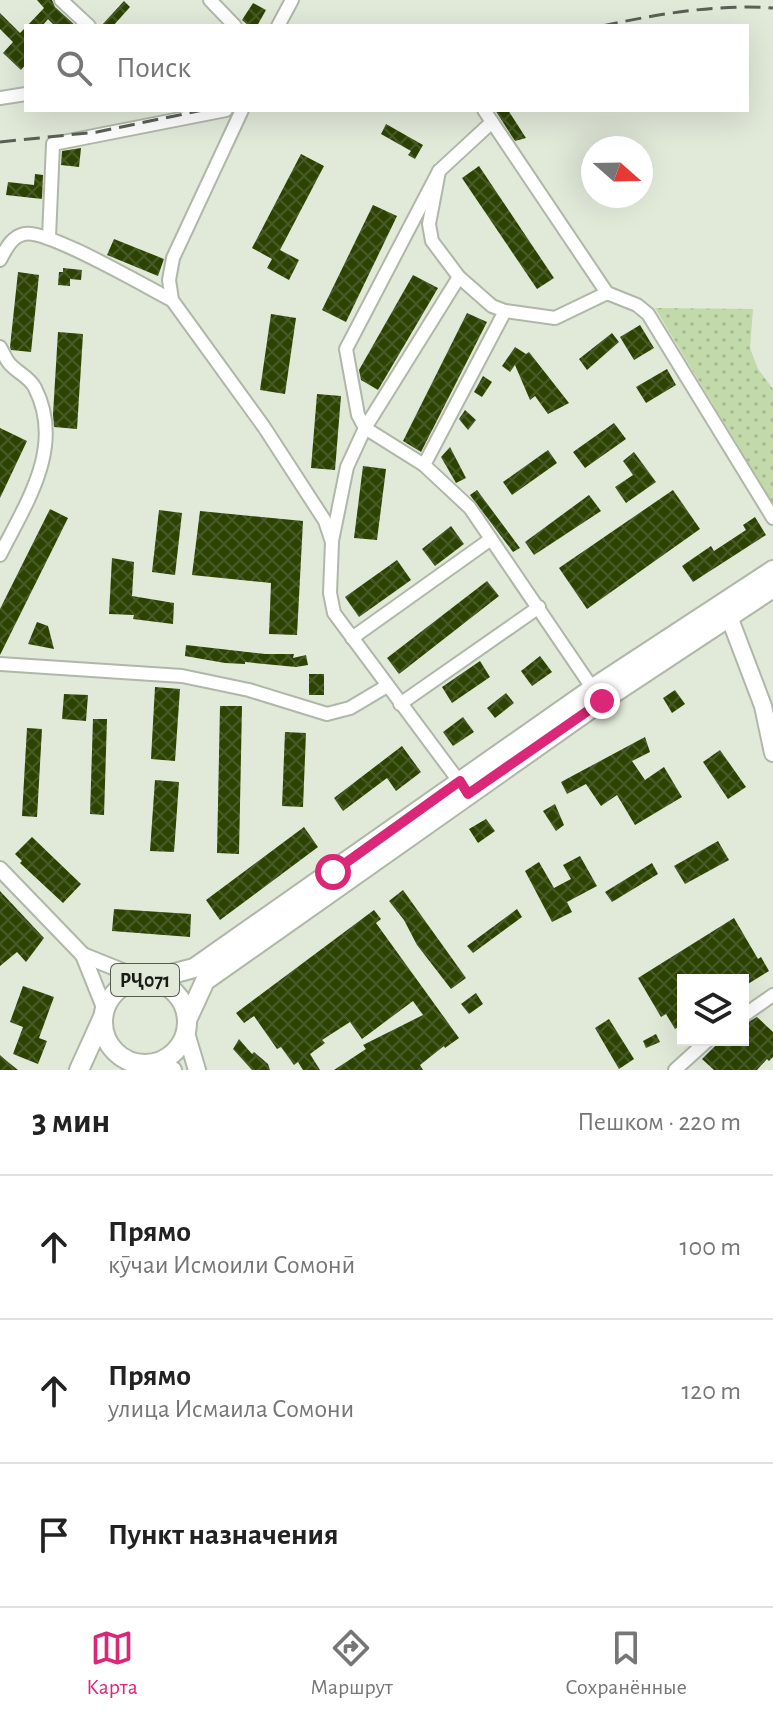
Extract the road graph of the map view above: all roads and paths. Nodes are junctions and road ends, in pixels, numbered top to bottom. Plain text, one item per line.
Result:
1 (61, 0) edge
2 (210, 0) edge
3 (292, 0) edge
4 (87, 24) edge
5 (233, 24) edge
6 (279, 24) edge
7 (0, 87) edge
8 (5, 97) edge
9 (216, 112) edge
10 (241, 112) edge
11 (485, 112) edge
12 (492, 122) junction
13 (439, 171) junction
14 (49, 237) junction
15 (0, 260) edge
16 (459, 277) junction
17 (607, 293) junction
18 (172, 300) junction
19 (505, 311) junction
20 (0, 347) edge
21 (365, 428) junction
22 (424, 465) junction
23 (773, 518) edge
24 (491, 539) junction
25 (332, 542) junction
26 (0, 555) edge
27 (773, 570) edge
28 (773, 588) edge
29 (539, 607) junction
30 (726, 610) junction
31 (352, 638) junction
32 (0, 664) edge
33 (387, 686) junction
34 (597, 695) junction
35 (400, 704) junction
36 (773, 753) edge
37 (464, 787) junction
38 (0, 869) edge
39 (83, 955) junction
40 (147, 980) junction
41 (773, 995) edge
42 (749, 1012) edge
43 (104, 1014) junction
44 (186, 1026) junction
45 (701, 1046) edge
46 (133, 1063) junction
47 (165, 1066) edge
48 (79, 1070) edge
49 (109, 1070) edge
50 (197, 1070) edge
51 (675, 1070) edge

1 - 4 street
2 - 5 street
3 - 6 street
7 - 8 street
9 - 14 street
10 - 18 street
11 - 12 street
12 - 13 street
12 - 17 street
13 - 16 street
13 - 21 street
14 - 15 street
14 - 18 street
16 - 19 street
16 - 21 street
17 - 19 street
17 - 23 street
18 - 25 street
19 - 22 street
20 - 26 street
21 - 22 street
21 - 25 street
22 - 24 street
24 - 29 street
24 - 31 street
25 - 31 street
27 - 30 main road
28 - 30 main road
29 - 34 street
29 - 35 street
30 - 34 main road
30 - 36 main road
31 - 33 street
32 - 33 street
33 - 35 street
34 - 37 main road
35 - 37 street
37 - 40 main road
37 - 44 main road
38 - 39 street
39 - 40 street
39 - 43 street
40 - 43 main road, РҶ071
40 - 44 main road, РҶ071
41 - 42 street
43 - 46 main road, РҶ071
43 - 48 main road
44 - 47 main road
44 - 50 main road
45 - 51 street
46 - 47 main road
46 - 49 main road

